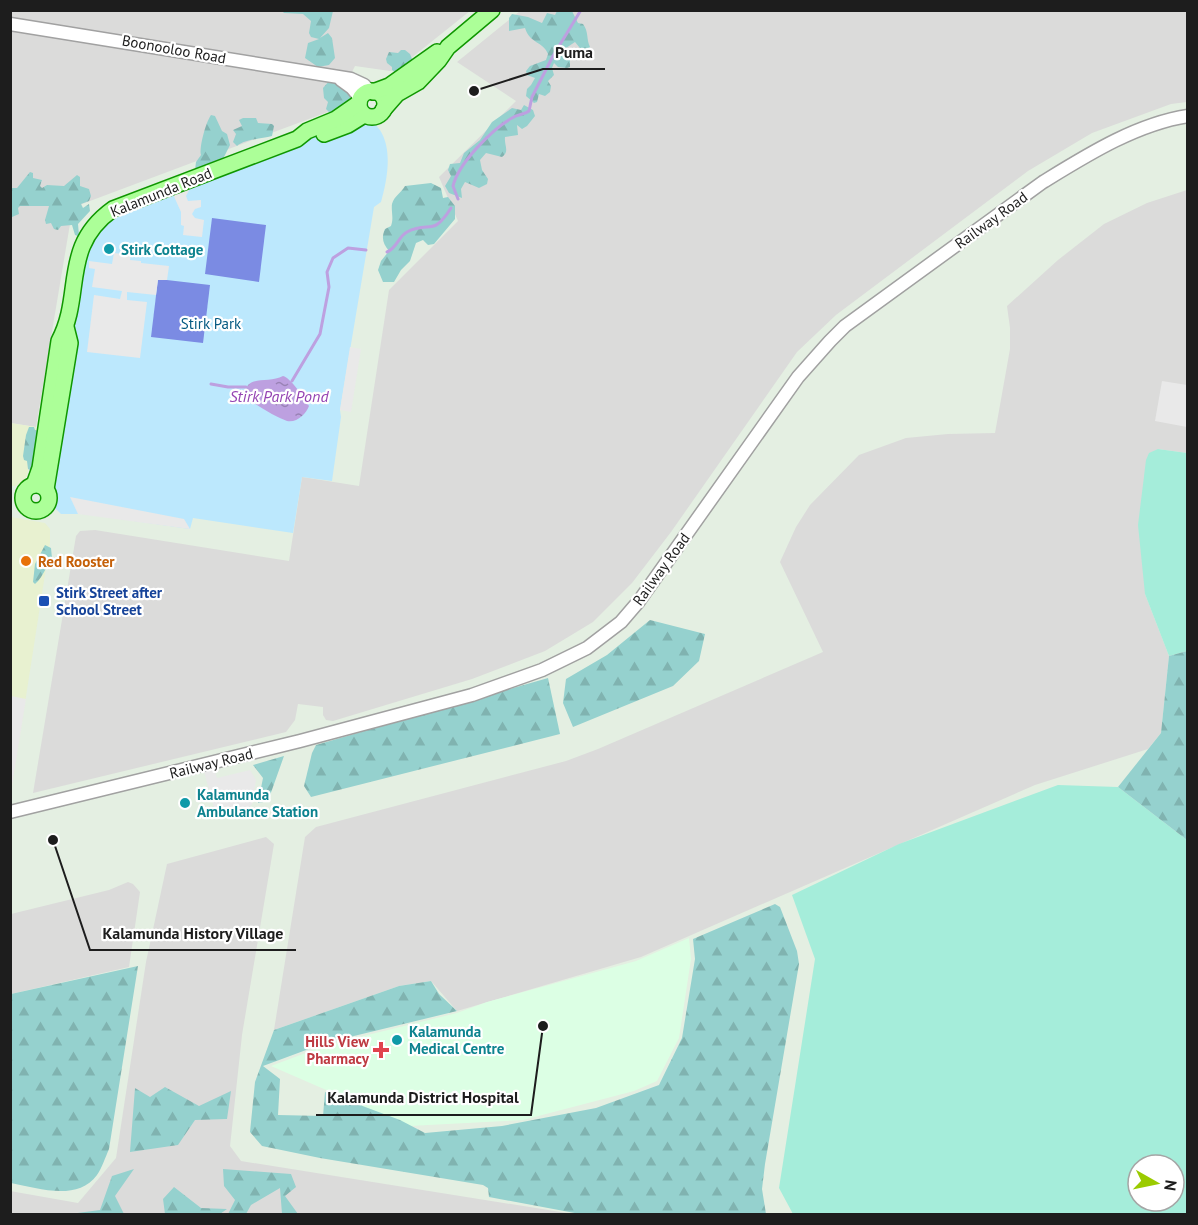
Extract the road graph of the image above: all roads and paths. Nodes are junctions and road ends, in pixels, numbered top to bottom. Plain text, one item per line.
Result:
1 (492, 10) edge
2 (10, 24) edge
3 (448, 47) junction
4 (365, 100) junction
5 (1188, 116) edge
6 (28, 495) edge
7 (10, 508) edge
8 (10, 812) edge

1 - 3 main road, Kalamunda Road
2 - 4 street, Boonooloo Road
3 - 4 main road, Kalamunda Road
3 - 4 main road, Kalamunda Road
4 - 6 main road, Kalamunda Road
5 - 8 street, Railway Road
6 - 7 main road

